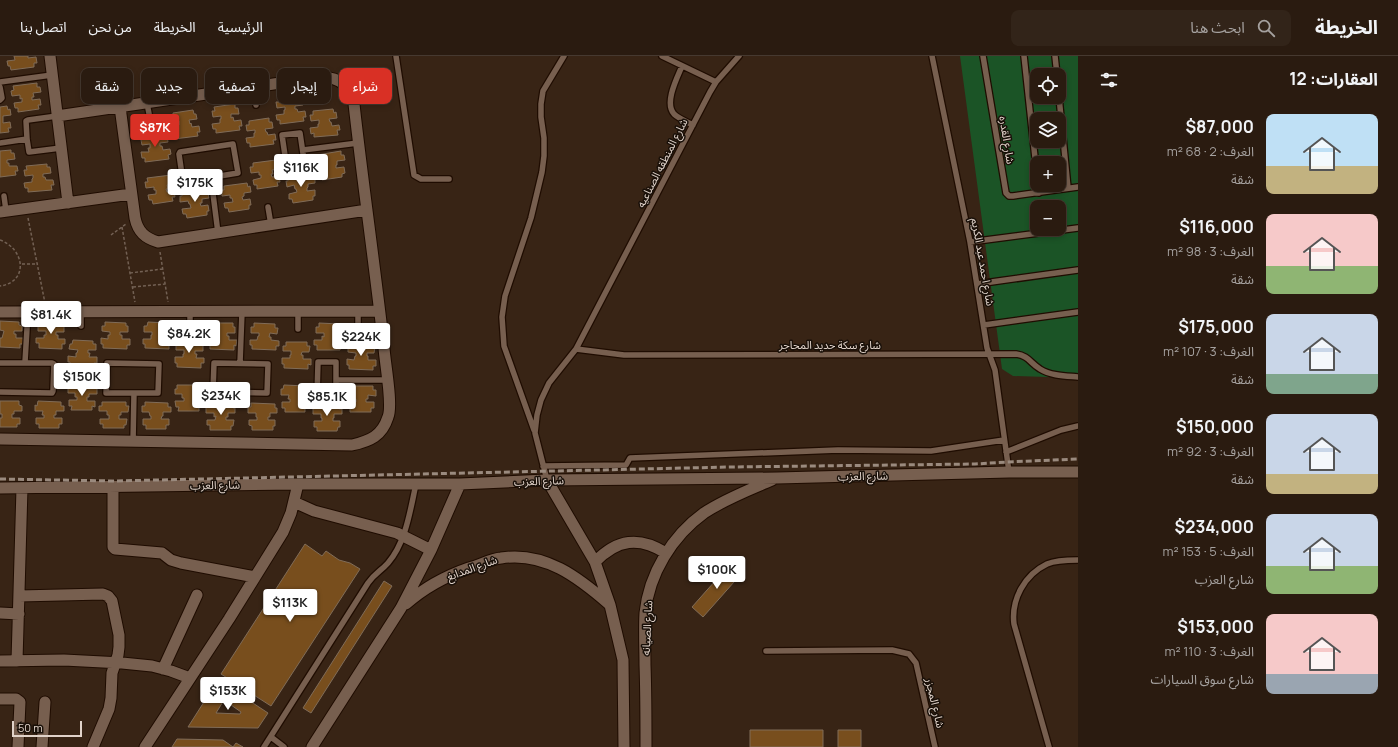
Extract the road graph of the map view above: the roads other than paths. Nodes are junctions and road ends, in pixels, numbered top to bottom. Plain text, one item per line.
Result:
1 (50, 56) edge
2 (396, 56) edge
3 (564, 56) edge
4 (662, 56) edge
5 (739, 56) edge
6 (932, 56) edge
7 (983, 56) edge
8 (1024, 56) edge
9 (1055, 56) edge
10 (682, 66) junction
11 (1056, 68) edge
12 (52, 75) junction
13 (331, 78) edge
14 (0, 82) edge
15 (716, 82) junction
16 (0, 87) edge
17 (0, 100) edge
18 (141, 104) edge
19 (147, 104) edge
20 (1060, 104) edge
21 (120, 107) junction
22 (57, 116) junction
23 (150, 119) dead end
24 (692, 125) junction
25 (27, 139) junction
26 (0, 143) edge
27 (358, 143) junction
28 (61, 148) junction
29 (303, 150) junction
30 (1035, 156) edge
31 (211, 178) junction
32 (449, 179) dead end
33 (1078, 187) edge
34 (1068, 188) junction
35 (1039, 193) joint
36 (131, 194) junction
37 (4, 196) dead end
38 (68, 203) junction
39 (268, 207) dead end
40 (367, 210) junction
41 (3, 212) edge
42 (271, 225) junction
43 (1078, 228) edge
44 (218, 233) junction
45 (970, 242) junction
46 (1078, 270) edge
47 (977, 284) junction
48 (298, 311) junction
49 (358, 311) junction
50 (380, 311) junction
51 (0, 312) edge
52 (28, 312) junction
53 (81, 312) junction
54 (190, 312) junction
55 (242, 312) junction
56 (1078, 312) edge
57 (984, 325) junction
58 (81, 326) dead end
59 (190, 327) dead end
60 (358, 328) dead end
61 (298, 329) dead end
62 (576, 349) junction
63 (989, 355) junction
64 (25, 362) junction
65 (0, 363) edge
66 (240, 363) junction
67 (1078, 377) edge
68 (336, 380) junction
69 (387, 380) junction
70 (0, 392) edge
71 (134, 393) junction
72 (1078, 426) edge
73 (535, 433) junction
74 (0, 439) edge
75 (1004, 440) junction
76 (133, 442) junction
77 (1006, 452) junction
78 (544, 466) junction
79 (1008, 472) junction
80 (1078, 472) edge
81 (777, 478) junction
82 (547, 480) junction
83 (298, 484) junction
84 (416, 484) junction
85 (460, 484) junction
86 (113, 486) junction
87 (0, 488) edge
88 (22, 488) junction
89 (294, 502) junction
90 (404, 536) junction
91 (430, 550) junction
92 (666, 553) junction
93 (1078, 560) edge
94 (595, 562) junction
95 (255, 577) junction
96 (197, 595) dead end
97 (19, 596) junction
98 (610, 605) junction
99 (401, 608) junction
100 (0, 613) edge
101 (19, 614) junction
102 (766, 651) dead end
103 (17, 660) junction
104 (0, 661) edge
105 (114, 662) junction
106 (163, 669) junction
107 (190, 678) junction
108 (0, 699) edge
109 (45, 702) dead end
110 (271, 737) junction
111 (18, 747) edge
112 (42, 747) edge
113 (93, 747) edge
114 (145, 747) edge
115 (264, 747) edge
116 (284, 747) edge
117 (312, 747) edge
118 (624, 747) edge
119 (646, 747) edge
120 (935, 747) edge
121 (1049, 747) edge

1 - 12 street
2 - 32 lane
3 - 73 lane
4 - 10 lane
5 - 15 lane, شارع المنطقه الصناعيه
6 - 45 lane, شارع احمد عبد الكريم
7 - 35 lane, شارع القدره
8 - 30 lane
9 - 11 lane
10 - 15 lane
10 - 24 lane
12 - 14 lane
12 - 22 street
13 - 27 street
15 - 24 lane, شارع المنطقه الصناعيه
16 - 17 lane
18 - 21 street
19 - 23 lane
20 - 34 lane
21 - 22 street
21 - 36 street
22 - 25 lane
22 - 28 street
24 - 62 lane, شارع المنطقه الصناعيه
25 - 26 lane
25 - 28 lane
27 - 29 lane
27 - 40 street
28 - 38 street
29 - 29 lane
31 - 31 lane
31 - 44 lane
33 - 34 lane
34 - 35 lane
36 - 38 street
36 - 44 street
37 - 41 lane
38 - 41 street
39 - 42 lane
40 - 42 street
40 - 50 street
42 - 44 street
43 - 45 lane
45 - 47 lane, شارع احمد عبد الكريم
46 - 47 lane
47 - 57 lane, شارع احمد عبد الكريم
48 - 49 street
48 - 55 street
48 - 61 lane
49 - 50 street
49 - 60 lane
50 - 69 street
51 - 52 street
52 - 53 street
52 - 64 lane
53 - 54 street
53 - 58 lane
54 - 55 street
54 - 59 lane
55 - 66 lane
56 - 57 lane
57 - 63 lane, شارع احمد عبد الكريم
62 - 63 lane, شارع سكة حديد المحاجر
62 - 73 lane, شارع المنطقه الصناعيه
63 - 67 lane, شارع سكة حديد المحاجر
63 - 75 lane, شارع احمد عبد الكريم
64 - 65 lane
64 - 70 lane
66 - 66 lane
68 - 68 lane
68 - 69 lane
69 - 76 street
71 - 71 lane
71 - 76 lane
72 - 77 lane
73 - 78 lane
74 - 76 street
75 - 77 lane, شارع احمد عبد الكريم
75 - 78 lane
77 - 79 lane, شارع احمد عبد الكريم
78 - 82 lane
79 - 80 street, شارع العزب
79 - 81 street, شارع العزب
81 - 82 street, شارع العزب
81 - 92 street, شارع الصيانه
82 - 85 street, شارع العزب
82 - 94 street, شارع الصيانه
83 - 84 street, شارع العزب
83 - 86 street, شارع العزب
83 - 89 street
84 - 85 street, شارع العزب
84 - 90 lane
85 - 91 street, شارع المدابغ
86 - 88 street, شارع العزب
86 - 95 street
87 - 88 street, شارع العزب
88 - 97 street
89 - 90 street
89 - 95 street
90 - 91 street
90 - 110 lane
91 - 99 street, شارع المدابغ
92 - 94 street
92 - 119 street, شارع الصيانه
93 - 121 lane
94 - 98 street, شارع الصيانه
95 - 107 street
96 - 106 street
97 - 101 street
97 - 105 street
98 - 99 street, شارع المدابغ
98 - 118 street, شارع الصيانه
99 - 117 street, شارع المدابغ
100 - 101 street
101 - 103 street
102 - 120 lane, شارع المجزر
103 - 104 street
103 - 105 street
105 - 106 street
105 - 113 street
106 - 107 street
107 - 114 street
108 - 111 street
109 - 112 street
110 - 115 lane
110 - 116 lane

